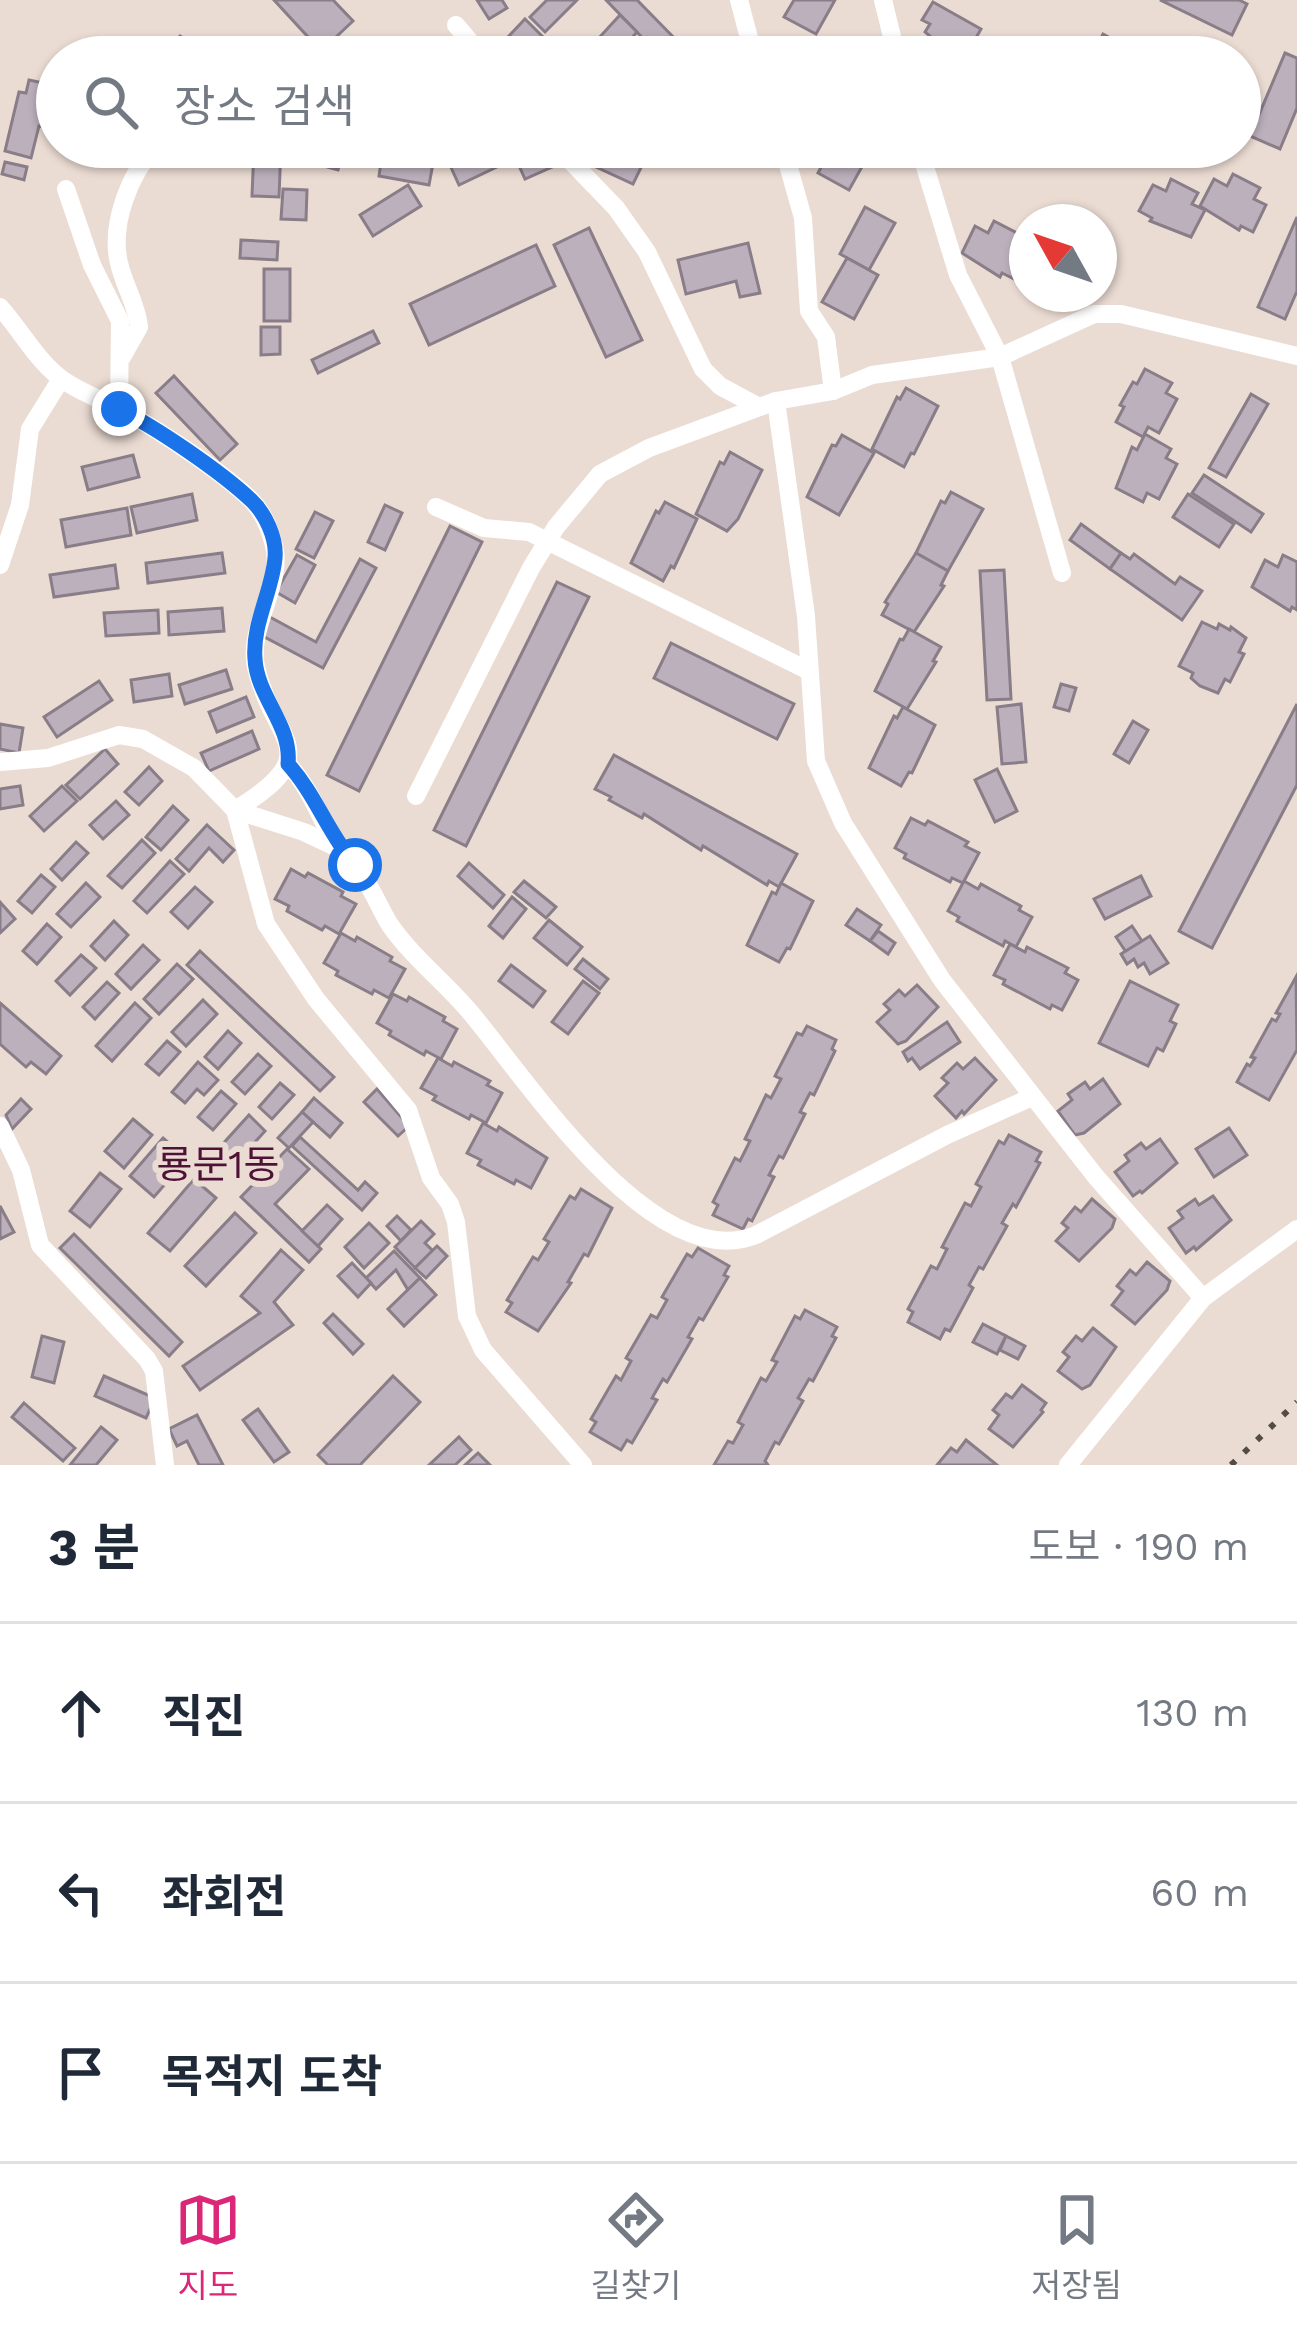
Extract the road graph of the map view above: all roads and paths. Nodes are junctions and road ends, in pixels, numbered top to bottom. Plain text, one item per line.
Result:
1 (739, 0) edge
2 (883, 0) edge
3 (456, 25) dead end
4 (465, 36) edge
5 (748, 36) edge
6 (892, 36) edge
7 (142, 168) edge
8 (577, 168) edge
9 (789, 168) edge
10 (925, 168) edge
11 (66, 189) dead end
12 (0, 307) edge
13 (1297, 356) edge
14 (122, 357) junction
15 (1000, 357) junction
16 (61, 379) junction
17 (833, 391) junction
18 (767, 404) junction
19 (119, 409) junction
20 (436, 507) dead end
21 (548, 541) junction
22 (0, 565) edge
23 (1062, 573) dead end
24 (808, 671) junction
25 (0, 762) edge
26 (288, 764) junction
27 (416, 796) dead end
28 (235, 809) junction
29 (342, 850) junction
30 (1032, 1097) junction
31 (0, 1126) edge
32 (1297, 1229) edge
33 (1203, 1298) junction
34 (165, 1465) edge
35 (583, 1465) edge
36 (1068, 1465) edge

1 - 5 street
2 - 6 street
3 - 4 street
7 - 14 street
8 - 18 street
9 - 17 street
10 - 15 street
11 - 14 street
12 - 16 street
13 - 15 street
14 - 19 street
15 - 17 street
15 - 23 street
16 - 19 street
16 - 22 street
17 - 18 street
18 - 21 street
18 - 24 street
19 - 26 street
20 - 21 street
21 - 24 street
21 - 27 street
24 - 30 street
25 - 28 street
26 - 28 street
26 - 29 street
28 - 29 street
28 - 35 street
29 - 30 street
30 - 33 street
31 - 34 street
32 - 33 street
33 - 36 street

